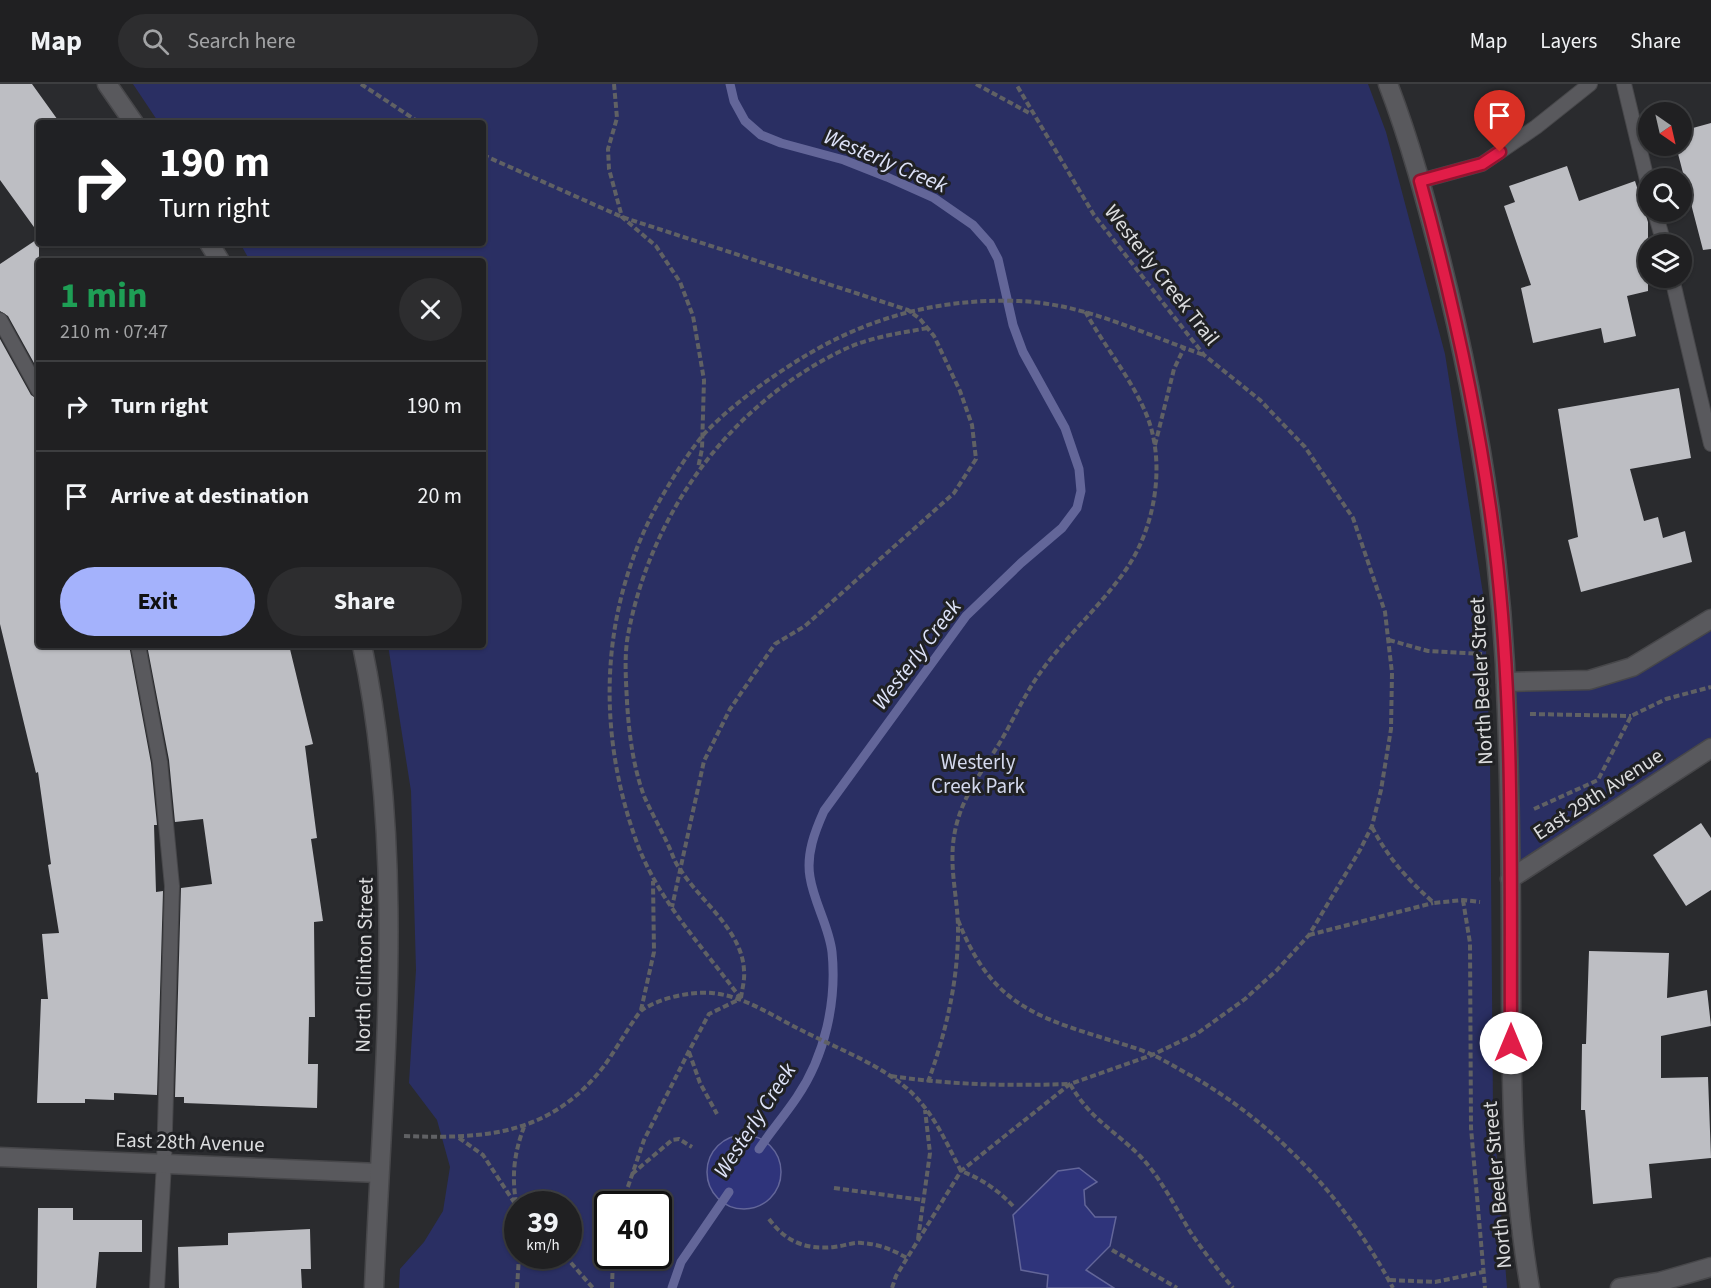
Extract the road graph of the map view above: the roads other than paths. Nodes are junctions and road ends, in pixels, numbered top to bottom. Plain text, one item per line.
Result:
1 (107, 84) edge
2 (1388, 84) edge
3 (1590, 84) edge
4 (1624, 84) edge
5 (132, 120) edge
6 (1644, 168) edge
7 (1420, 181) junction
8 (1675, 288) edge
9 (0, 320) edge
10 (36, 386) edge
11 (1708, 408) edge
12 (1711, 444) edge
13 (1711, 619) edge
14 (139, 648) edge
15 (362, 648) edge
16 (1506, 682) junction
17 (1711, 748) edge
18 (1510, 879) junction
19 (0, 1156) edge
20 (164, 1163) junction
21 (379, 1173) junction
22 (1711, 1267) edge
23 (157, 1288) edge
24 (374, 1288) edge
25 (1530, 1288) edge
26 (1620, 1288) edge

1 - 5 street
2 - 7 street, North Beeler Street
3 - 7 lane
4 - 6 lane
7 - 16 street, North Beeler Street
8 - 11 lane
9 - 10 lane
11 - 12 lane
13 - 16 street
14 - 20 lane
15 - 21 street, North Clinton Street
16 - 18 street, North Beeler Street
17 - 18 street, East 29th Avenue
18 - 25 street, North Beeler Street
19 - 20 street, East 28th Avenue
20 - 21 street, East 28th Avenue
20 - 23 lane
21 - 24 street, North Clinton Street
22 - 26 street

